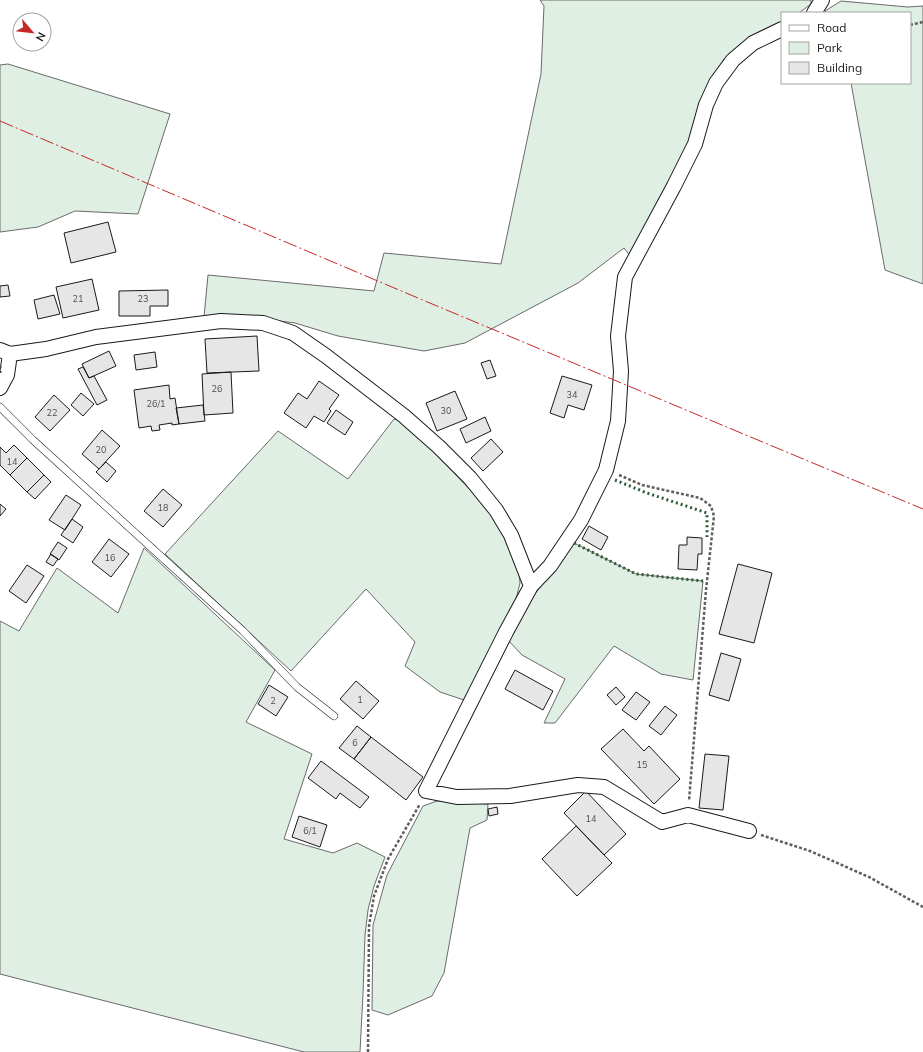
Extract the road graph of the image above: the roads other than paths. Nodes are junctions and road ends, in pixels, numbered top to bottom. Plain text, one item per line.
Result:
1 (822, 0) edge
2 (815, 12) edge
3 (781, 29) edge
4 (5, 352) edge
5 (0, 388) edge
6 (0, 407) edge
7 (531, 586) junction
8 (334, 716) dead end
9 (749, 831) road end

1 - 2 street
3 - 7 street
4 - 5 street
4 - 7 street
6 - 8 lane
7 - 9 street

